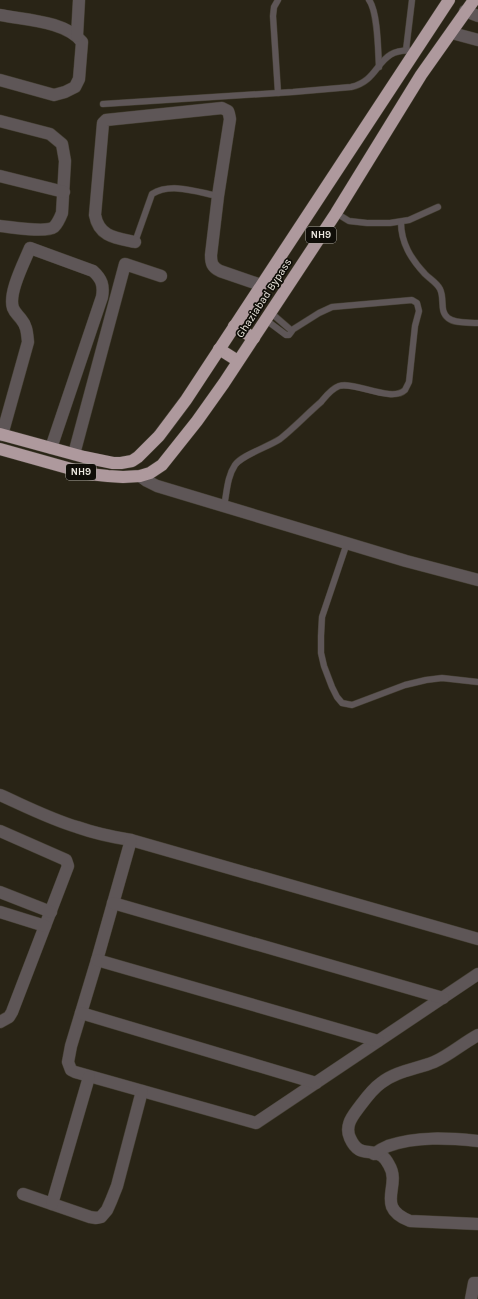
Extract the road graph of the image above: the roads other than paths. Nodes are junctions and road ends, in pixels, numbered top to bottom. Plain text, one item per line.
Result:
1 (80, 0) edge
2 (278, 0) edge
3 (369, 0) edge
4 (412, 0) edge
5 (449, 0) edge
6 (475, 1) edge
7 (465, 11) junction
8 (0, 16) edge
9 (478, 16) edge
10 (452, 33) junction
11 (78, 36) junction
12 (478, 40) edge
13 (410, 50) junction
14 (379, 67) junction
15 (0, 80) edge
16 (278, 93) junction
17 (103, 104) dead end
18 (0, 121) edge
19 (0, 176) edge
20 (64, 192) junction
21 (218, 196) junction
22 (438, 207) dead end
23 (336, 213) junction
24 (401, 222) junction
25 (0, 226) edge
26 (135, 242) joint
27 (161, 276) dead end
28 (261, 285) junction
29 (268, 316) junction
30 (478, 323) edge
31 (234, 326) junction
32 (254, 338) junction
33 (219, 348) junction
34 (238, 361) junction
35 (1, 434) edge
36 (51, 448) junction
37 (0, 449) edge
38 (74, 454) junction
39 (140, 476) junction
40 (224, 506) junction
41 (347, 543) junction
42 (478, 580) edge
43 (478, 682) edge
44 (0, 795) edge
45 (0, 831) edge
46 (130, 840) junction
47 (0, 892) edge
48 (113, 903) junction
49 (0, 912) edge
50 (51, 912) junction
51 (45, 926) junction
52 (478, 939) edge
53 (97, 960) junction
54 (478, 974) edge
55 (443, 998) junction
56 (81, 1013) junction
57 (0, 1022) edge
58 (478, 1035) edge
59 (378, 1041) junction
60 (89, 1077) junction
61 (316, 1083) junction
62 (142, 1091) junction
63 (478, 1141) edge
64 (374, 1154) junction
65 (23, 1194) dead end
66 (52, 1204) junction
67 (478, 1224) edge
68 (478, 1283) edge
69 (471, 1299) edge

1 - 11 street
2 - 16 lane
3 - 14 lane
4 - 13 lane
5 - 13 highway, Ghaziabad Bypass / NH9
6 - 7 highway, Ghaziabad Bypass / NH9
7 - 9 street
7 - 10 highway, Ghaziabad Bypass / NH9
8 - 11 street
10 - 12 street
10 - 23 highway, Ghaziabad Bypass / NH9
11 - 15 street
13 - 14 lane
13 - 28 highway, Ghaziabad Bypass / NH9
14 - 16 lane
16 - 17 lane
18 - 20 street
19 - 20 street
20 - 25 street
21 - 26 lane
21 - 26 street
21 - 28 street
22 - 24 lane
23 - 24 lane
23 - 29 highway, Ghaziabad Bypass / NH9
24 - 30 lane
27 - 38 street
28 - 31 highway, Ghaziabad Bypass / NH9
29 - 32 highway, Ghaziabad Bypass / NH9
29 - 40 lane
31 - 32 highway
31 - 33 highway, Ghaziabad Bypass / NH9
32 - 34 highway, Ghaziabad Bypass / NH9
33 - 34 highway
33 - 38 highway, Ghaziabad Bypass / NH9
34 - 39 highway, Ghaziabad Bypass / NH9
35 - 36 highway, Ghaziabad Bypass / NH9
35 - 36 street
36 - 38 highway, Ghaziabad Bypass / NH9
37 - 39 highway, Ghaziabad Bypass / NH9
39 - 40 street
40 - 41 street
41 - 42 street
41 - 43 lane
44 - 46 street
45 - 50 street
46 - 48 street
46 - 52 street
47 - 50 street
48 - 53 street
48 - 55 street
49 - 51 street
50 - 51 street
51 - 57 street
53 - 56 street
53 - 59 street
54 - 55 street
55 - 59 street
56 - 60 street
56 - 61 street
58 - 64 street
59 - 61 street
60 - 62 street
60 - 66 street
61 - 62 street
62 - 66 street
63 - 64 street
64 - 67 street
65 - 66 street
68 - 69 street

